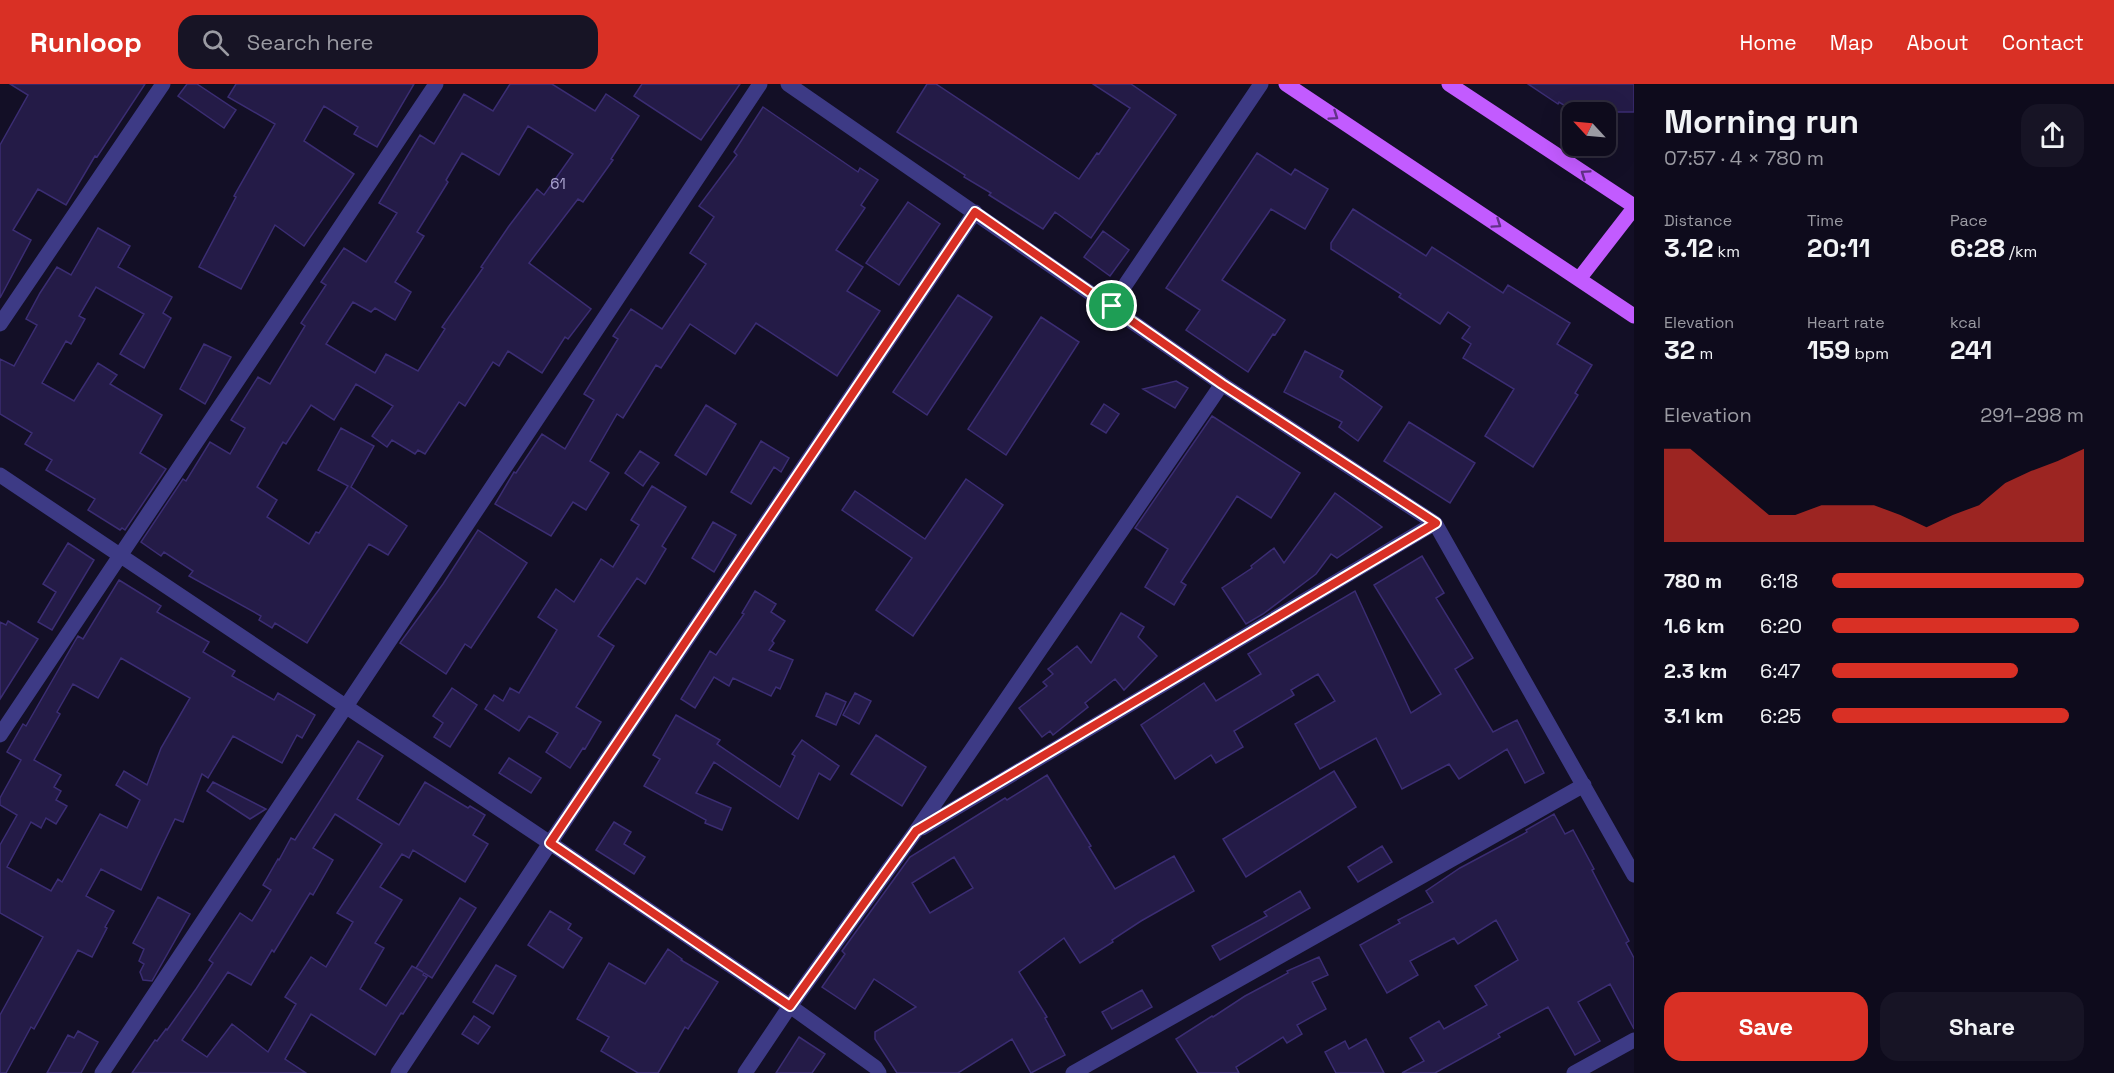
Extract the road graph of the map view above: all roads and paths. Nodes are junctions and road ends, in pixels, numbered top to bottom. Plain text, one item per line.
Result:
1 (163, 84) edge
2 (436, 84) edge
3 (760, 84) edge
4 (788, 84) edge
5 (1261, 84) edge
6 (1286, 84) edge
7 (1449, 84) edge
8 (1634, 207) edge
9 (975, 212) junction
10 (1579, 279) junction
11 (1112, 306) junction
12 (1634, 316) edge
13 (0, 324) edge
14 (1222, 384) junction
15 (0, 476) edge
16 (1436, 523) junction
17 (120, 556) junction
18 (346, 708) junction
19 (0, 735) edge
20 (1584, 785) junction
21 (916, 831) junction
22 (550, 843) junction
23 (1634, 875) edge
24 (790, 1006) junction
25 (1634, 1040) edge
26 (102, 1073) edge
27 (398, 1073) edge
28 (745, 1073) edge
29 (879, 1073) edge
30 (1073, 1073) edge
31 (1574, 1073) edge

1 - 13 street
2 - 17 street
3 - 18 street
4 - 9 street
5 - 11 street
6 -> 10 main road
8 -> 7 main road
8 - 10 main road
9 - 11 street
9 - 22 street
10 - 12 main road
11 - 14 street
14 - 16 street
14 - 21 street
15 - 17 street
16 - 20 street
16 - 21 street
17 - 18 street
17 - 19 street
18 - 22 street
18 - 26 street
20 - 23 street
20 - 30 street
21 - 24 street
22 - 24 street
22 - 27 street
24 - 28 street
24 - 29 street
25 - 31 street

